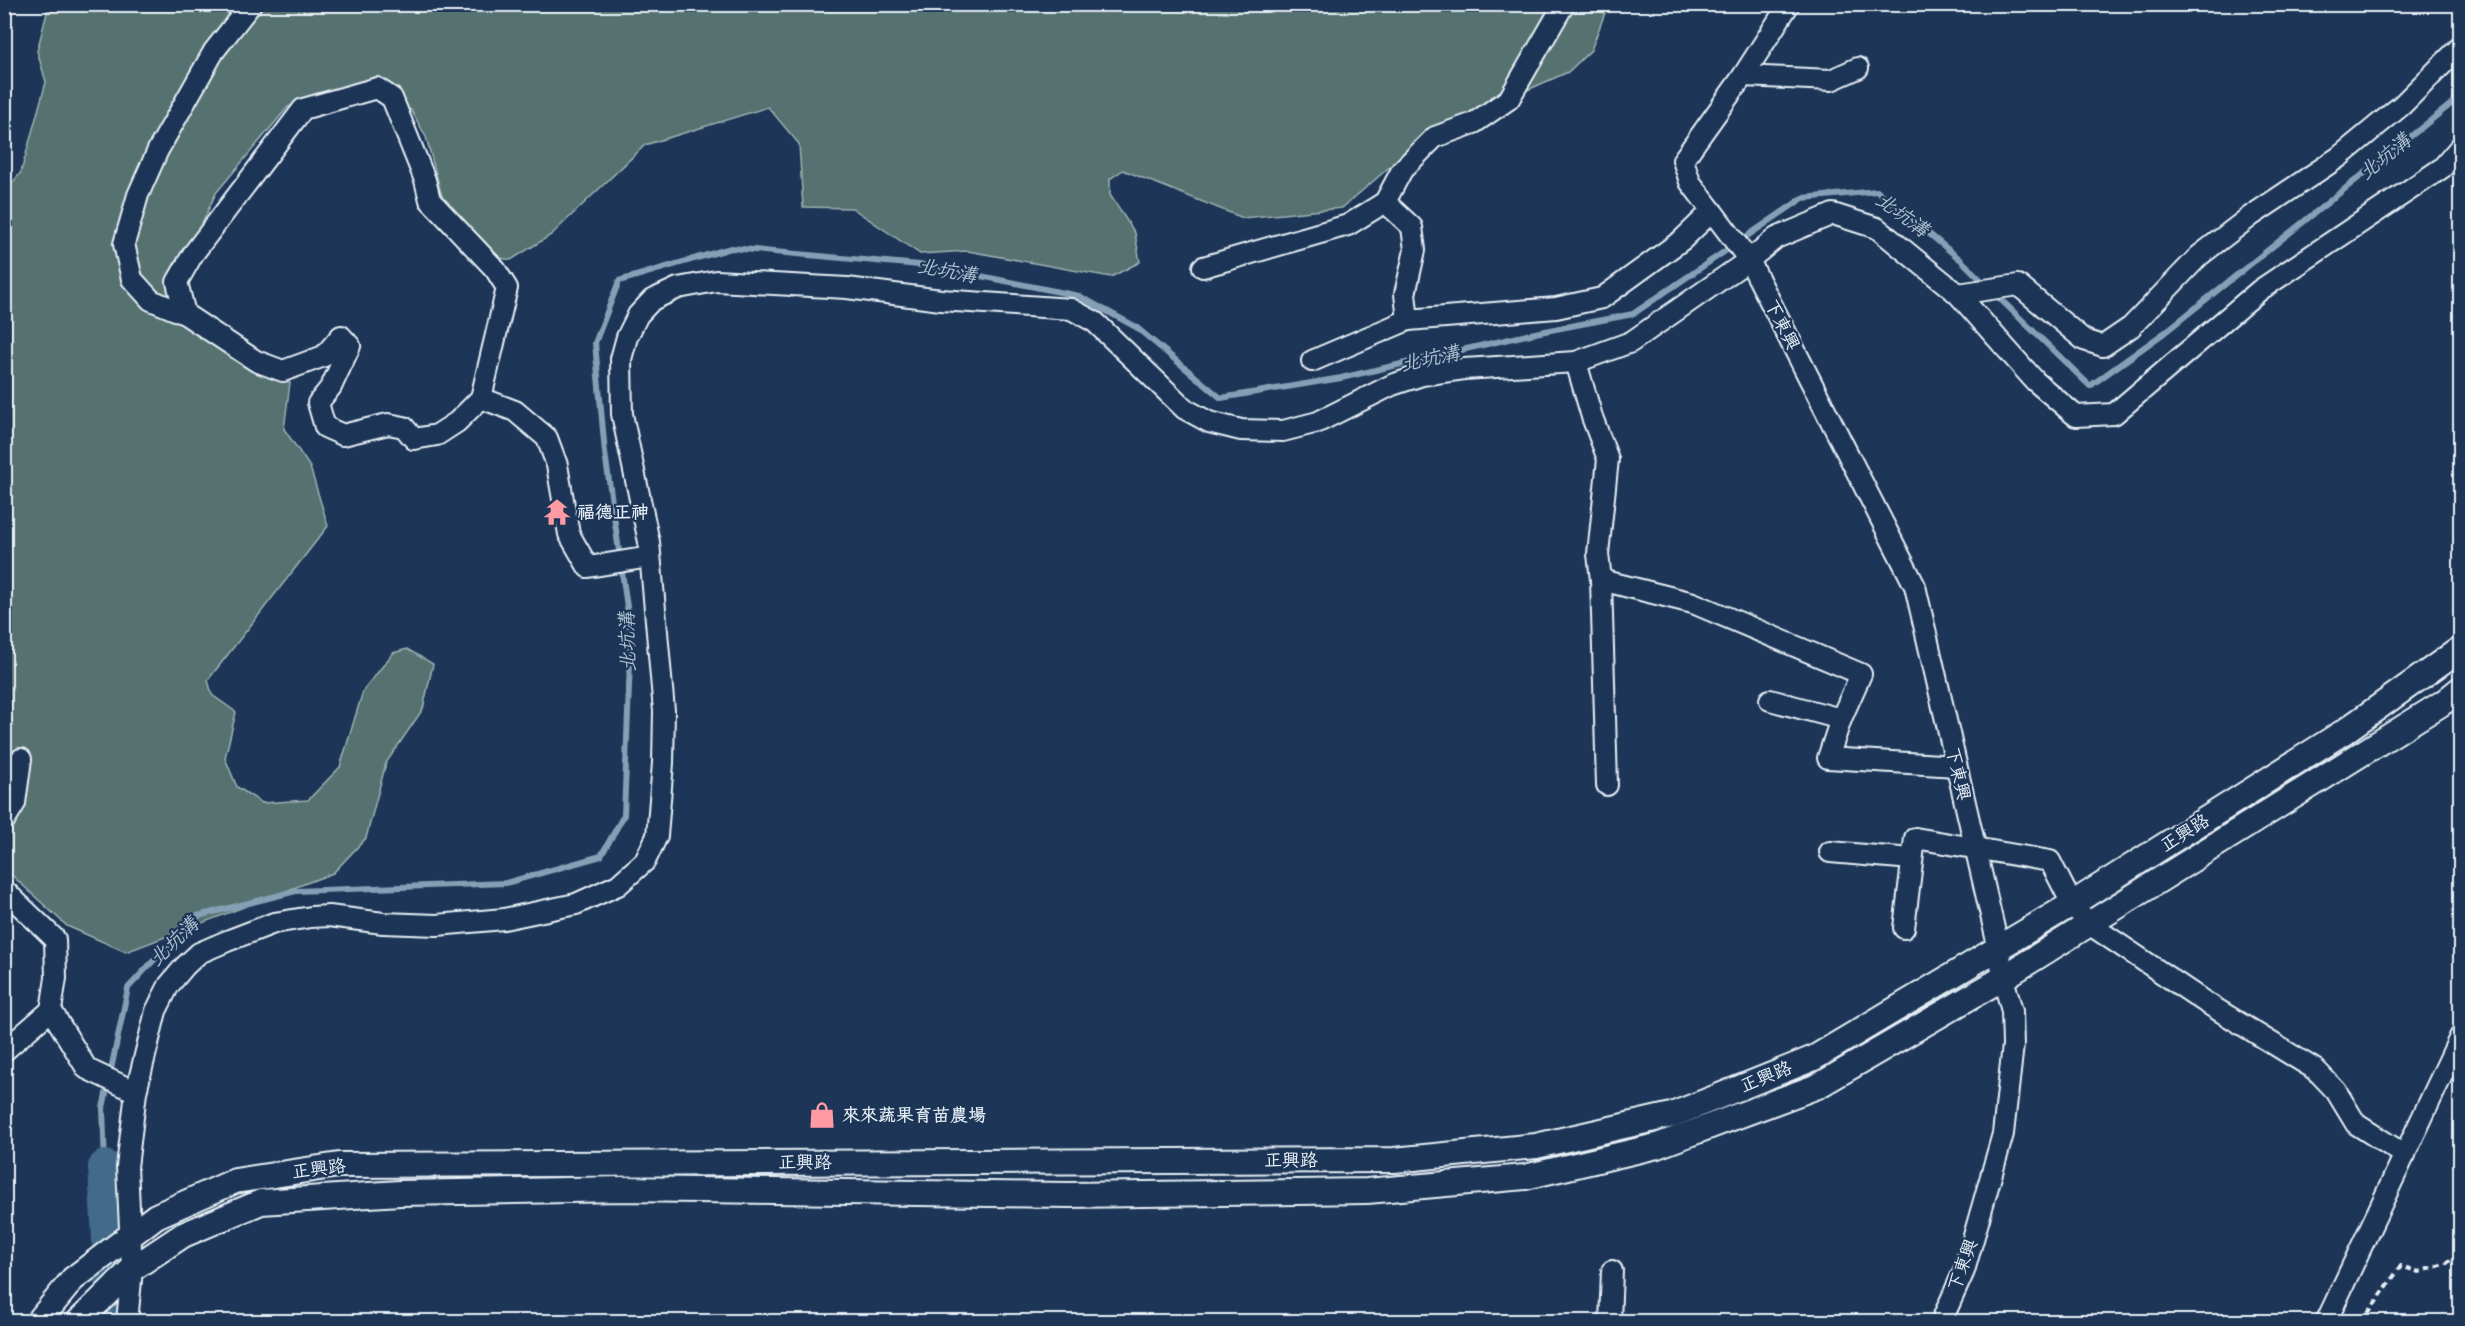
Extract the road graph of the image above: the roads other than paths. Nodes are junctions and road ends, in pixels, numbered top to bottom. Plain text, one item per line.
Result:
1 (250, 4) edge
2 (1564, 4) edge
3 (1789, 4) edge
4 (2460, 47) edge
5 (1858, 68) dead end
6 (1743, 76) junction
7 (2460, 147) edge
8 (1385, 202) junction
9 (1712, 211) junction
10 (1747, 258) junction
11 (1203, 267) dead end
12 (1958, 294) junction
13 (185, 314) junction
14 (1408, 320) junction
15 (1312, 361) dead end
16 (1576, 362) junction
17 (482, 398) junction
18 (650, 557) junction
19 (1601, 580) junction
20 (2460, 650) edge
21 (2460, 688) edge
22 (1770, 700) dead end
23 (1841, 720) junction
24 (21, 759) dead end
25 (1956, 766) junction
26 (1607, 785) dead end
27 (4, 821) edge
28 (1975, 849) junction
29 (1830, 852) dead end
30 (1912, 859) junction
31 (4, 891) edge
32 (2072, 904) junction
33 (2089, 924) junction
34 (1904, 928) dead end
35 (1999, 950) junction
36 (2003, 978) junction
37 (54, 995) junction
38 (2460, 1037) edge
39 (4, 1051) edge
40 (136, 1092) junction
41 (2405, 1155) junction
42 (126, 1238) junction
43 (1612, 1271) dead end
44 (127, 1275) junction
45 (38, 1322) edge
46 (78, 1322) edge
47 (127, 1322) edge
48 (1610, 1322) edge
49 (1941, 1322) edge
50 (2326, 1322) edge

1 - 13 street
2 - 8 street
3 - 6 street
4 - 12 street
5 - 6 street
6 - 9 street, 下東興
7 - 12 street
8 - 11 street
8 - 14 street
9 - 10 street, 下東興
9 - 14 street
10 - 12 street
10 - 16 street
10 - 25 street, 下東興
13 - 17 street
13 - 17 street
14 - 15 street
16 - 18 street
16 - 19 street
17 - 18 street
18 - 40 street
19 - 23 street
19 - 26 street
20 - 32 main road, 正興路
21 - 33 main road, 正興路
22 - 23 street
23 - 25 street
24 - 27 street
25 - 28 street, 下東興
28 - 30 street
28 - 32 street
28 - 35 street, 下東興
29 - 30 street
30 - 34 street
31 - 37 street
32 - 33 street
32 - 35 main road, 正興路
33 - 36 main road, 正興路
33 - 41 street
35 - 36 street, 下東興
35 - 42 main road, 正興路
36 - 44 main road, 正興路
36 - 49 street, 下東興
37 - 39 street
37 - 40 street
38 - 41 street
40 - 42 street
41 - 50 street
42 - 44 street
42 - 45 main road, 正興路
43 - 48 street
44 - 46 main road, 正興路
44 - 47 street

